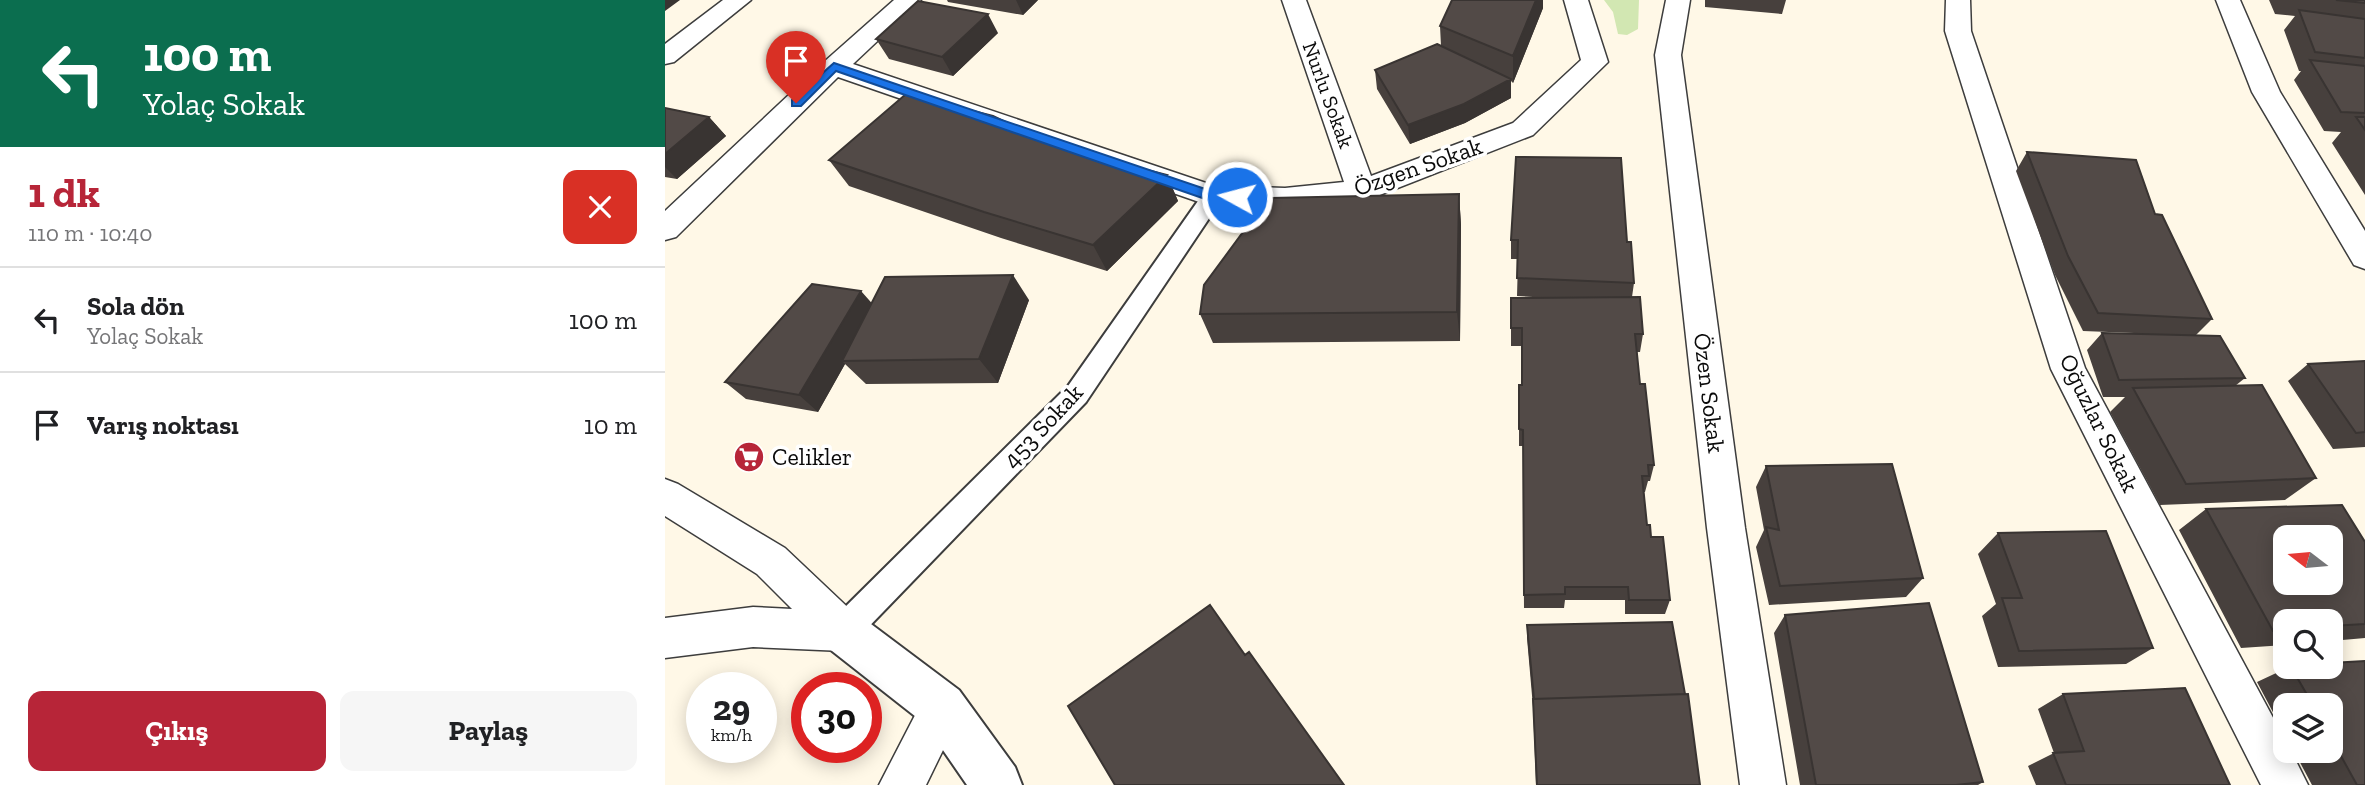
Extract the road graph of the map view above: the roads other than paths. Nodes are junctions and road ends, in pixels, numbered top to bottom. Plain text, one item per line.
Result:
1 (739, 0) edge
2 (909, 0) edge
3 (1294, 0) edge
4 (1576, 0) edge
5 (1678, 0) edge
6 (1958, 0) edge
7 (2228, 0) edge
8 (665, 56) edge
9 (834, 67) junction
10 (1362, 191) junction
11 (1213, 196) junction
12 (665, 229) edge
13 (2365, 257) edge
14 (665, 496) edge
15 (843, 631) junction
16 (665, 638) edge
17 (942, 707) junction
18 (902, 785) edge
19 (997, 785) edge
20 (1763, 785) edge
21 (2285, 785) edge

1 - 8 street
2 - 9 street
3 - 10 street, Nurlu Sokak
4 - 10 street, Özgen Sokak
5 - 20 street, Özen Sokak
6 - 21 street, Oğuzlar Sokak
7 - 13 street
9 - 11 street, Özgen Sokak
9 - 12 street
10 - 11 street, Özgen Sokak
11 - 15 street, 453 Sokak
14 - 15 street
15 - 16 street
15 - 17 street
17 - 18 street
17 - 19 street

